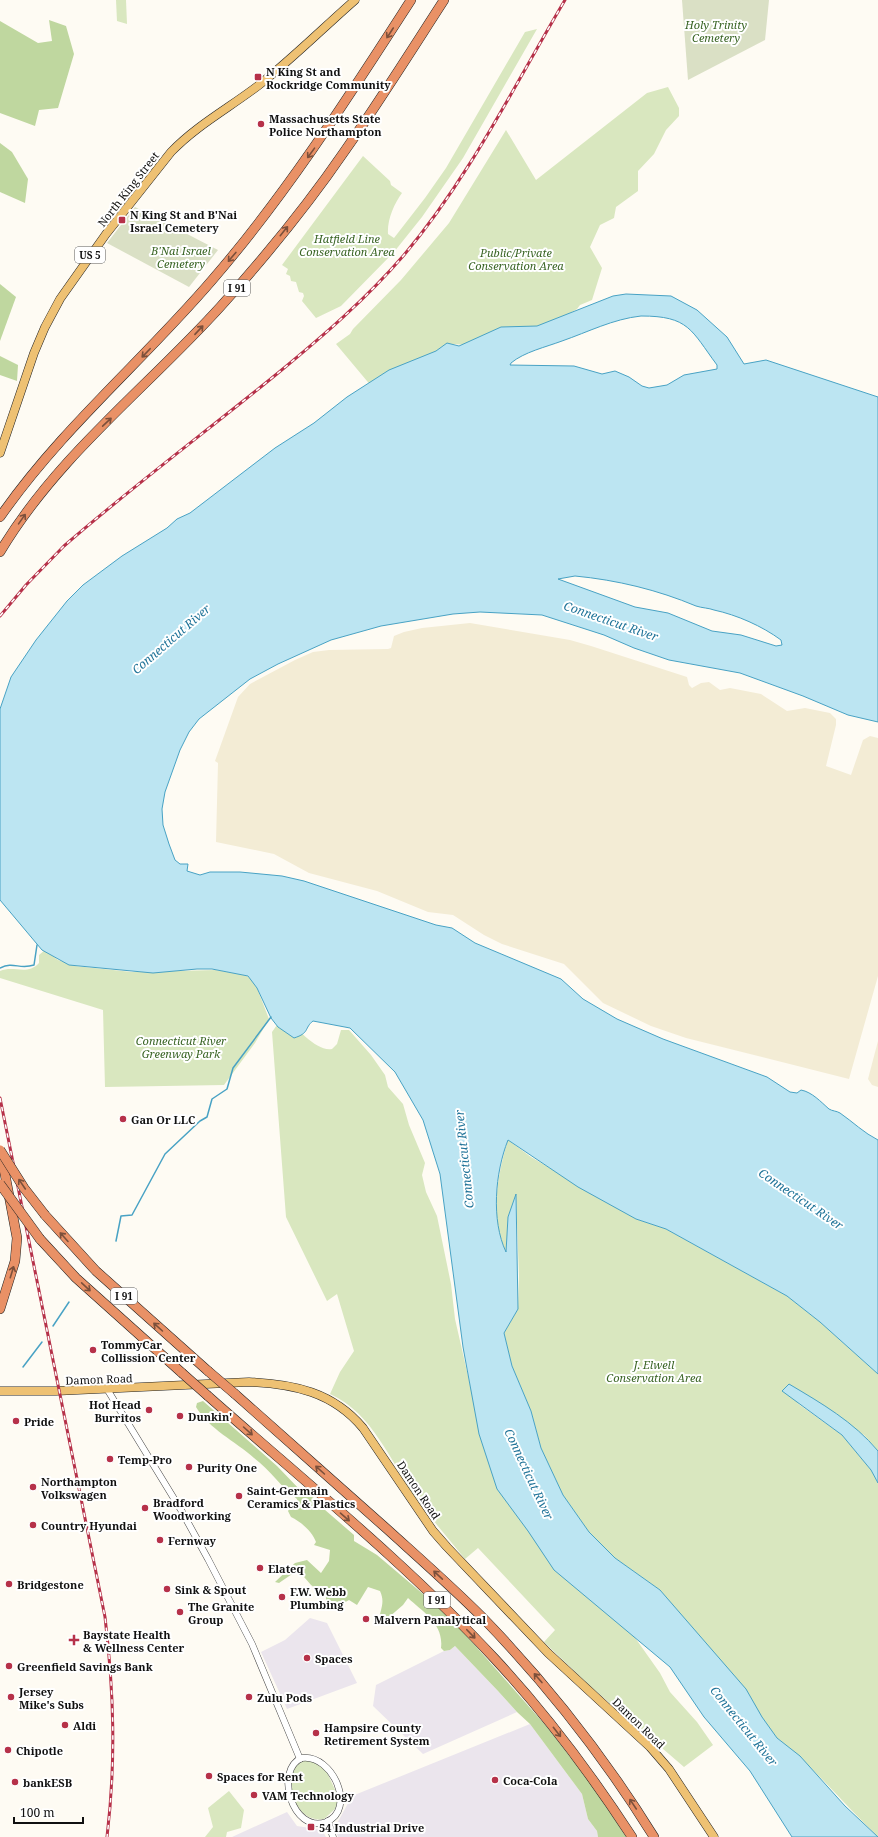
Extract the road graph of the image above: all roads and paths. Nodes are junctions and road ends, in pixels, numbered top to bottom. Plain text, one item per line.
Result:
1 (355, 0) edge
2 (411, 0) edge
3 (444, 0) edge
4 (0, 453) edge
5 (0, 517) edge
6 (0, 552) edge
7 (0, 1147) edge
8 (0, 1150) edge
9 (0, 1184) edge
10 (0, 1309) edge
11 (107, 1389) junction
12 (0, 1391) edge
13 (300, 1759) junction
14 (328, 1821) junction
15 (333, 1837) edge
16 (632, 1837) edge
17 (654, 1837) edge
18 (714, 1837) edge

1 - 4 main road, North King Street / US 5
2 -> 5 highway, I 91
6 -> 3 highway, I 91
10 -> 7 highway
17 -> 8 highway, I 91, bridge
9 -> 16 highway, I 91, bridge
11 - 12 main road, Damon Road
11 - 13 street
11 - 18 main road, Damon Road
13 - 14 street
13 - 14 street
14 - 15 street

